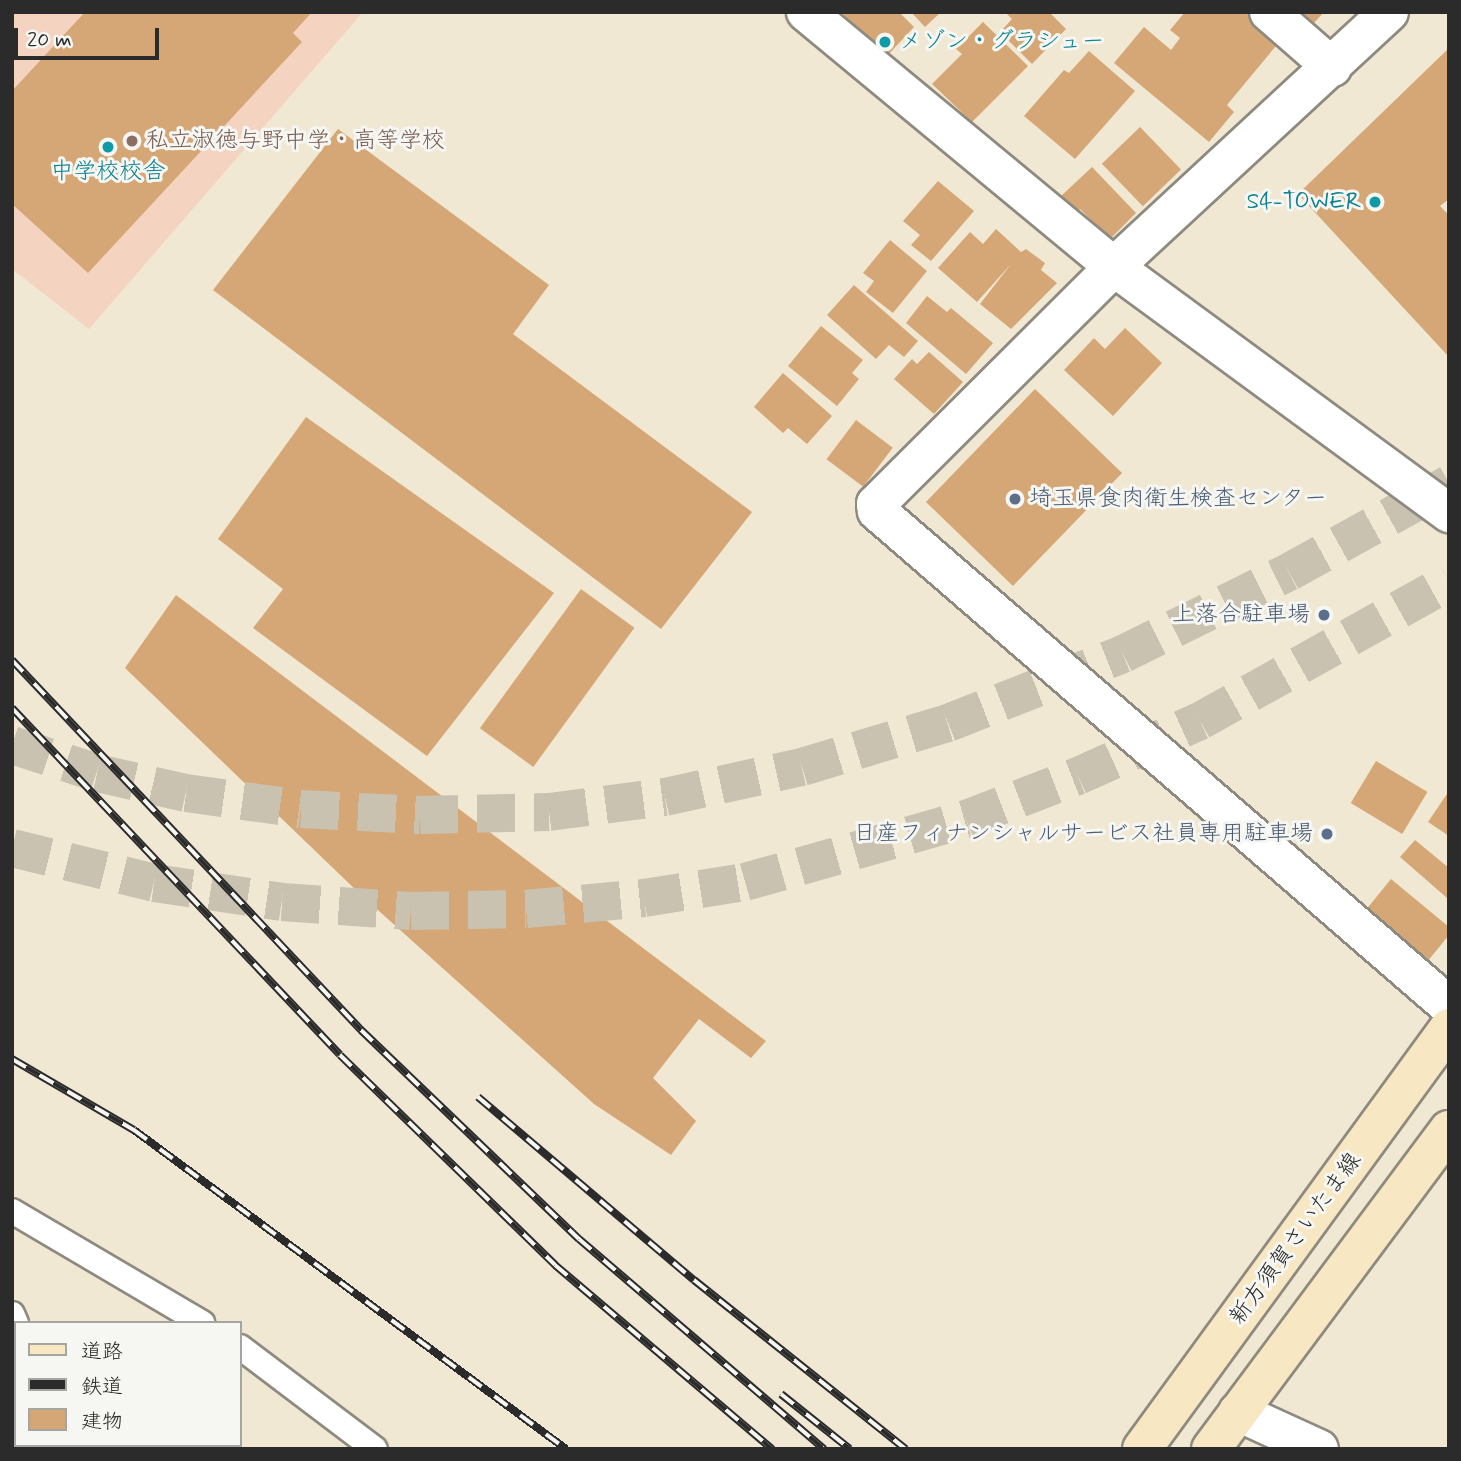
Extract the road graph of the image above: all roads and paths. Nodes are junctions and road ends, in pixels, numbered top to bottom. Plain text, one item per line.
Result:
1 (806, 12) edge
2 (1269, 12) edge
3 (1389, 12) edge
4 (1332, 67) junction
5 (1114, 267) junction
6 (1449, 513) edge
7 (1449, 1006) edge
8 (1449, 1028) edge
9 (1449, 1130) edge
10 (13, 1216) edge
11 (198, 1321) edge
12 (242, 1349) edge
13 (1238, 1412) junction
14 (375, 1449) edge
15 (1142, 1449) edge
16 (1212, 1449) edge
17 (1320, 1449) edge

1 - 5 street
2 - 4 street
3 - 4 street
4 - 5 street
5 - 6 street
5 - 7 street
8 - 15 main road, 新方須賀さいたま線
9 - 13 main road
10 - 11 lane
12 - 14 lane
13 - 16 main road
13 - 17 street

